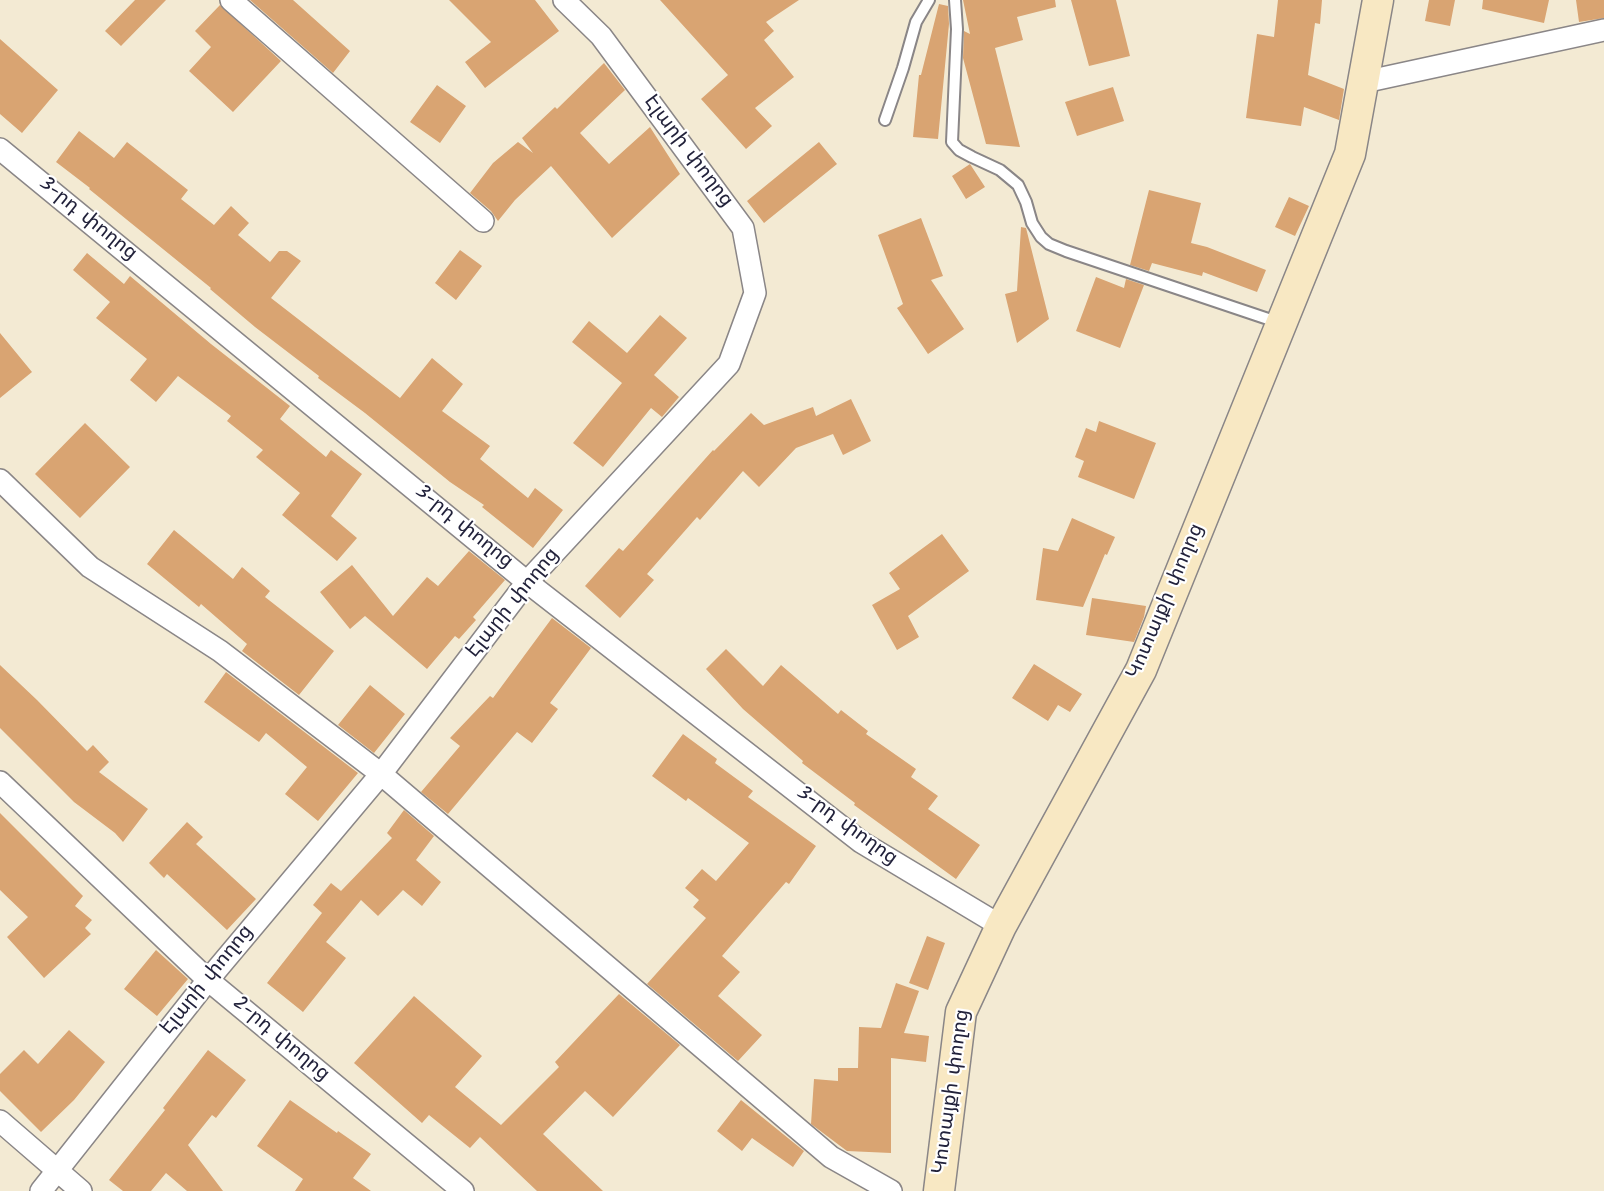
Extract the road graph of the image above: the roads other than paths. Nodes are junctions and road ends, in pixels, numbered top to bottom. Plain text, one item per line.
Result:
1 (231, 0) edge
2 (564, 0) edge
3 (929, 0) edge
4 (955, 0) edge
5 (1378, 0) edge
6 (1604, 30) edge
7 (1364, 82) junction
8 (885, 120) dead end
9 (0, 149) edge
10 (483, 221) dead end
11 (1281, 323) junction
12 (0, 480) edge
13 (527, 582) junction
14 (381, 774) junction
15 (0, 782) edge
16 (1001, 926) junction
17 (208, 980) junction
18 (0, 1121) edge
19 (56, 1170) junction
20 (41, 1191) edge
21 (81, 1191) edge
22 (463, 1191) edge
23 (891, 1191) edge
24 (939, 1191) edge

1 - 10 street
2 - 13 street, Էլարի փողոց
3 - 8 lane
4 - 11 lane
5 - 7 main road, Կոտայքի փողոց
6 - 7 street
7 - 11 main road, Կոտայքի փողոց
9 - 13 street, 3-րդ փողոց
11 - 16 main road, Կոտայքի փողոց
12 - 14 street
13 - 14 street, Էլարի փողոց
13 - 16 street, 3-րդ փողոց
14 - 17 street, Էլարի փողոց
14 - 23 street
15 - 17 street, 2-րդ փողոց
16 - 24 main road, Կոտայքի փողոց
17 - 19 street, Էլարի փողոց
17 - 22 street, 2-րդ փողոց
18 - 19 street
19 - 20 street, Էլարի փողոց
19 - 21 street

